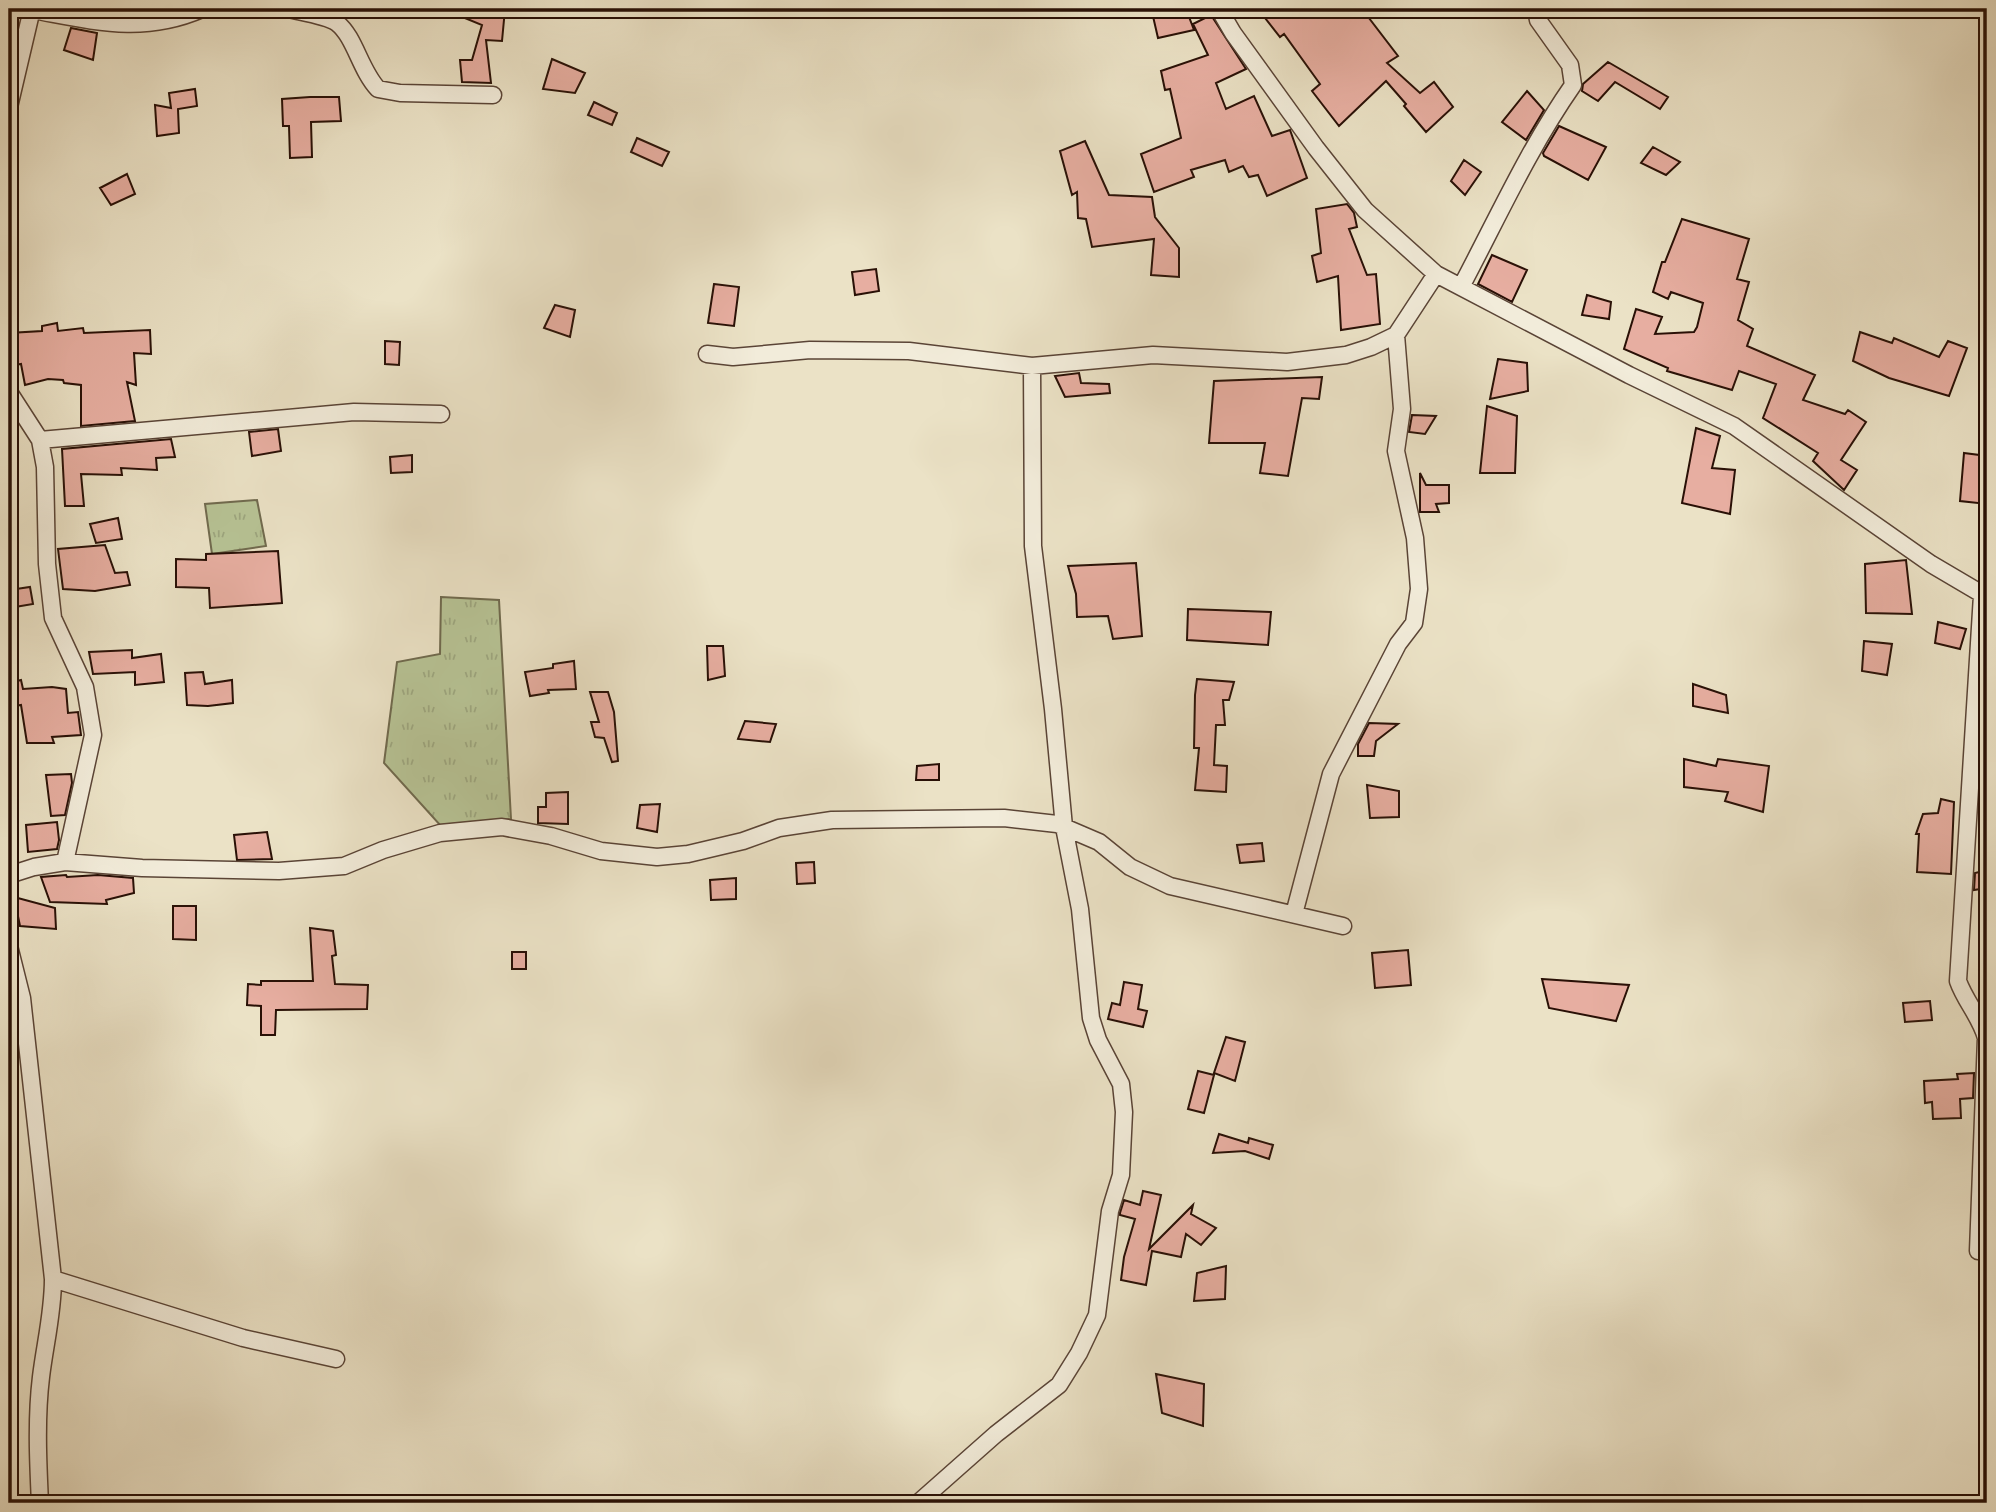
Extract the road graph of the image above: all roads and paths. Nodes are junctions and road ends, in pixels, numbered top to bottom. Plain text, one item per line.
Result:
1 (202, 9) edge
2 (289, 9) edge
3 (1219, 9) edge
4 (1536, 9) edge
5 (32, 10) edge
6 (493, 94) dead end
7 (9, 107) edge
8 (1436, 274) junction
9 (1461, 287) junction
10 (1396, 335) junction
11 (707, 354) dead end
12 (1032, 366) junction
13 (9, 392) edge
14 (441, 414) dead end
15 (40, 440) junction
16 (1984, 596) edge
17 (1064, 827) junction
18 (65, 862) junction
19 (9, 875) edge
20 (1294, 914) junction
21 (1343, 926) dead end
22 (9, 946) edge
23 (1978, 1251) dead end
24 (53, 1279) junction
25 (336, 1359) dead end
26 (40, 1503) edge
27 (918, 1503) edge

1 - 5 street
2 - 6 street
3 - 8 street
4 - 9 street
5 - 7 street
8 - 9 street
8 - 10 street
9 - 16 street
10 - 12 street
10 - 20 street
11 - 12 street
12 - 17 street
13 - 15 street
14 - 15 street
15 - 18 street
16 - 23 street
17 - 18 street
17 - 20 street
17 - 27 street
18 - 19 street
20 - 21 street
22 - 24 street
24 - 25 street
24 - 26 street

